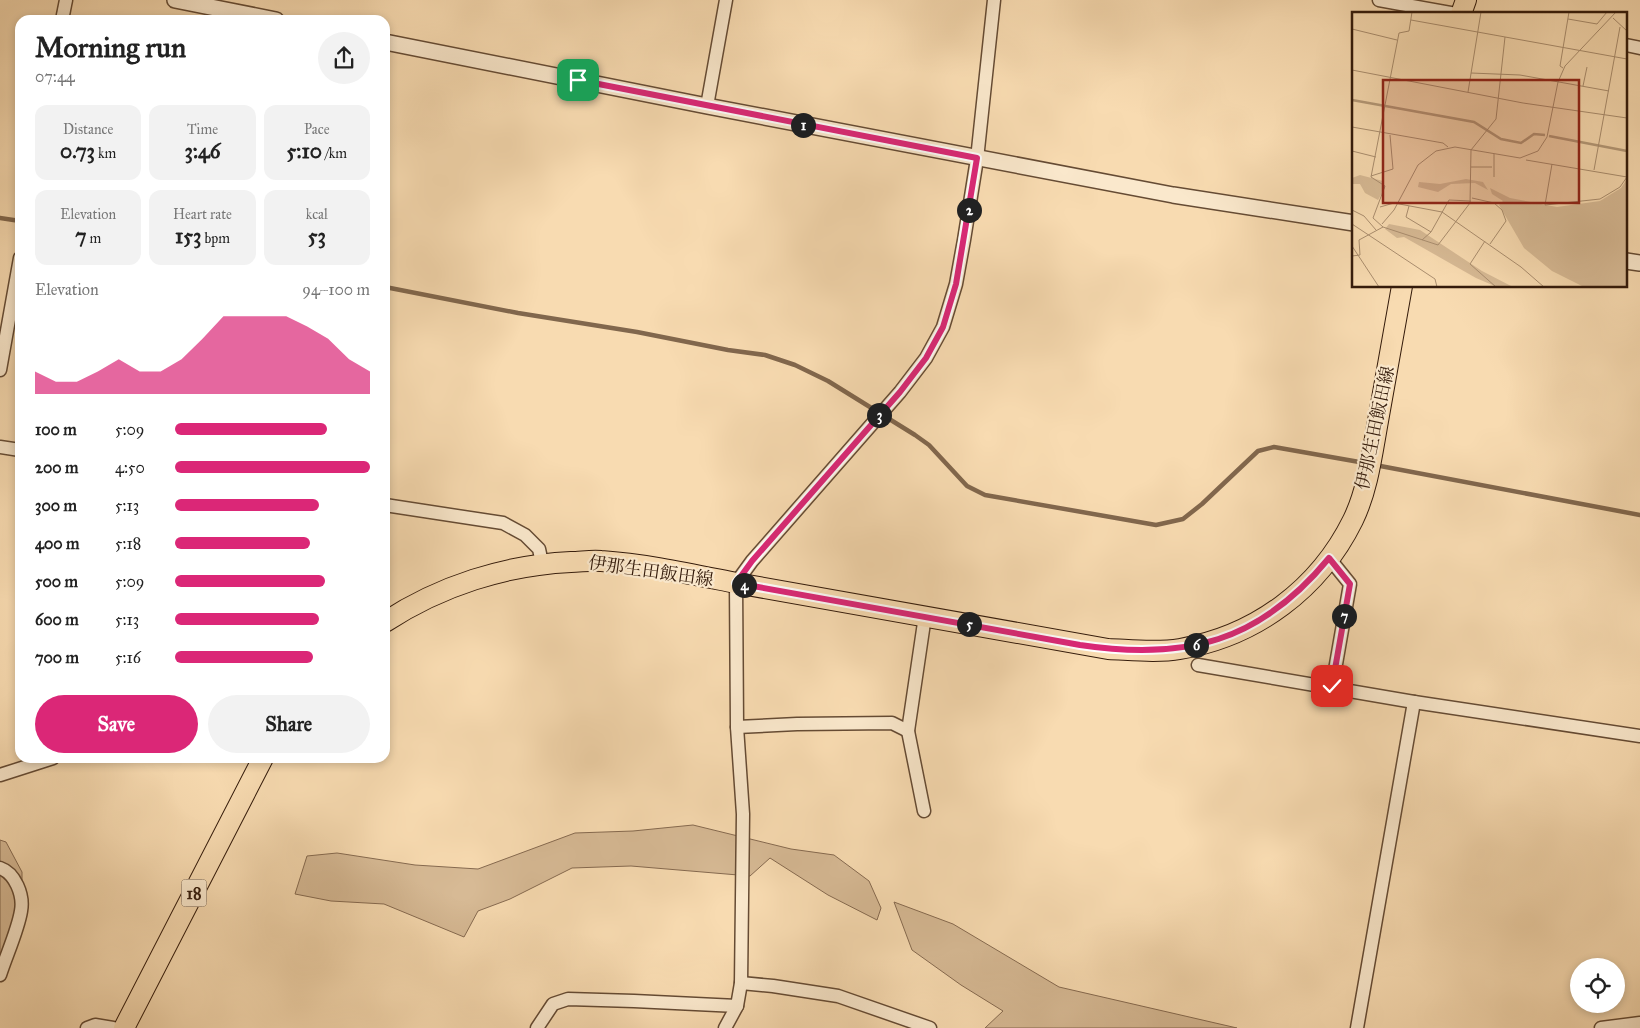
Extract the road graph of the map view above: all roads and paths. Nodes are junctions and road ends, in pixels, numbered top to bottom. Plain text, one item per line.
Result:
1 (66, 0) edge
2 (175, 0) edge
3 (726, 0) edge
4 (994, 0) edge
5 (1379, 0) edge
6 (1466, 0) edge
7 (1445, 12) edge
8 (1462, 12) edge
9 (63, 15) edge
10 (251, 15) edge
11 (390, 43) edge
12 (707, 106) junction
13 (977, 158) junction
14 (1352, 223) edge
15 (15, 286) edge
16 (1402, 288) edge
17 (0, 370) edge
18 (0, 447) edge
19 (15, 449) edge
20 (390, 505) edge
21 (1329, 558) junction
22 (542, 564) junction
23 (736, 583) junction
24 (925, 616) junction
25 (390, 619) edge
26 (1198, 665) dead end
27 (1332, 686) junction
28 (1414, 702) junction
29 (737, 727) junction
30 (908, 731) junction
31 (1640, 736) edge
32 (38, 763) edge
33 (260, 763) edge
34 (0, 775) edge
35 (924, 811) dead end
36 (0, 868) edge
37 (0, 975) edge
38 (741, 983) junction
39 (737, 1006) junction
40 (1640, 1023) edge
41 (87, 1028) edge
42 (112, 1028) edge
43 (124, 1028) edge
44 (538, 1028) edge
45 (725, 1028) edge
46 (930, 1028) edge
47 (1357, 1028) edge
48 (1601, 1028) edge

1 - 9 street
2 - 10 street
3 - 12 street
4 - 13 street
5 - 7 street
6 - 8 main road
11 - 12 street
12 - 13 street
13 - 14 street
13 - 23 street
15 - 17 street
16 - 21 main road, 伊那生田飯田線
18 - 19 street
20 - 22 street
21 - 24 main road, 伊那生田飯田線
21 - 27 street
22 - 23 main road, 伊那生田飯田線
22 - 25 main road, 伊那生田飯田線
23 - 24 main road, 伊那生田飯田線
23 - 29 street
24 - 30 street
26 - 27 street
27 - 28 street
28 - 31 street
28 - 47 street
29 - 30 street
29 - 38 street
30 - 35 street
32 - 34 street
33 - 43 main road, 18
36 - 37 street
38 - 39 street
38 - 46 street
39 - 44 street
39 - 45 street
40 - 48 street
41 - 42 street

